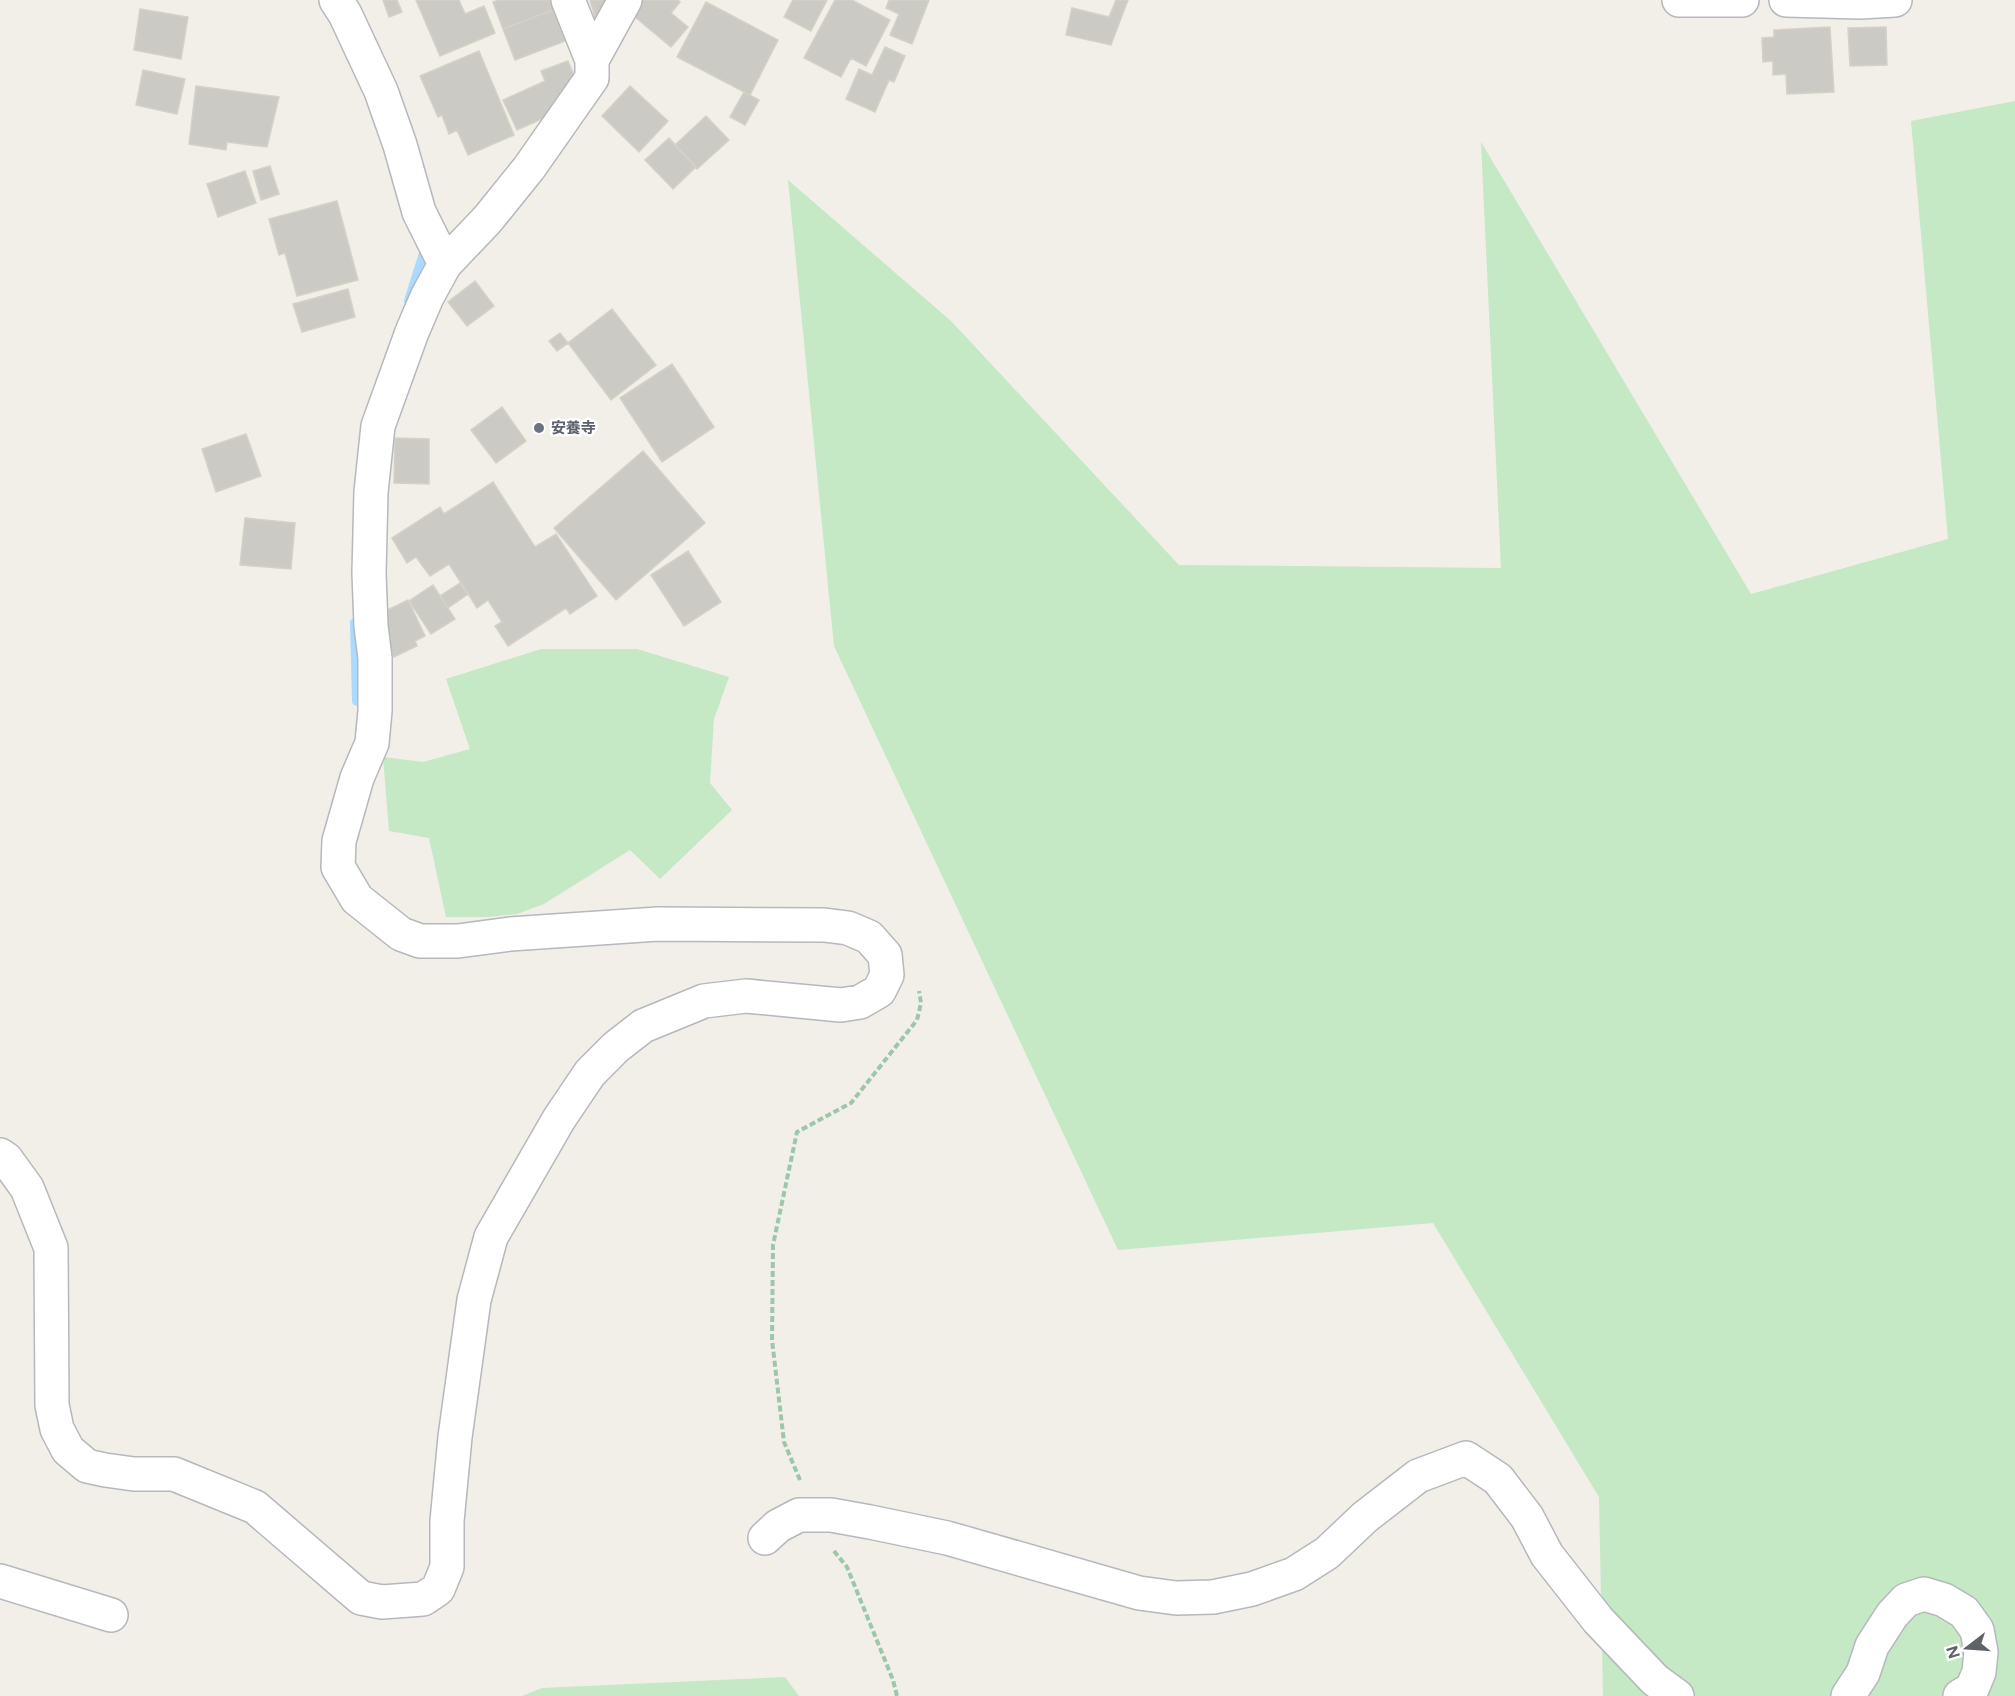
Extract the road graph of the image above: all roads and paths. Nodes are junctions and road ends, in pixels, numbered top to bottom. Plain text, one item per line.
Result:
1 (336, 0) edge
2 (568, 0) edge
3 (625, 0) edge
4 (1679, 0) edge
5 (1742, 0) edge
6 (1786, 0) edge
7 (1895, 0) edge
8 (592, 60) junction
9 (442, 258) junction
10 (918, 982) dead end
11 (0, 1155) edge
12 (801, 1484) dead end
13 (765, 1538) dead end
14 (829, 1544) dead end
15 (0, 1581) edge
16 (111, 1616) dead end
17 (897, 1696) edge
18 (1677, 1696) edge
19 (1848, 1696) edge
20 (1960, 1696) edge

1 - 9 street
2 - 8 street
3 - 8 street
4 - 5 street
6 - 7 street
8 - 9 street
9 - 11 street
10 - 12 path
13 - 18 street
14 - 17 path
15 - 16 street
19 - 20 street

